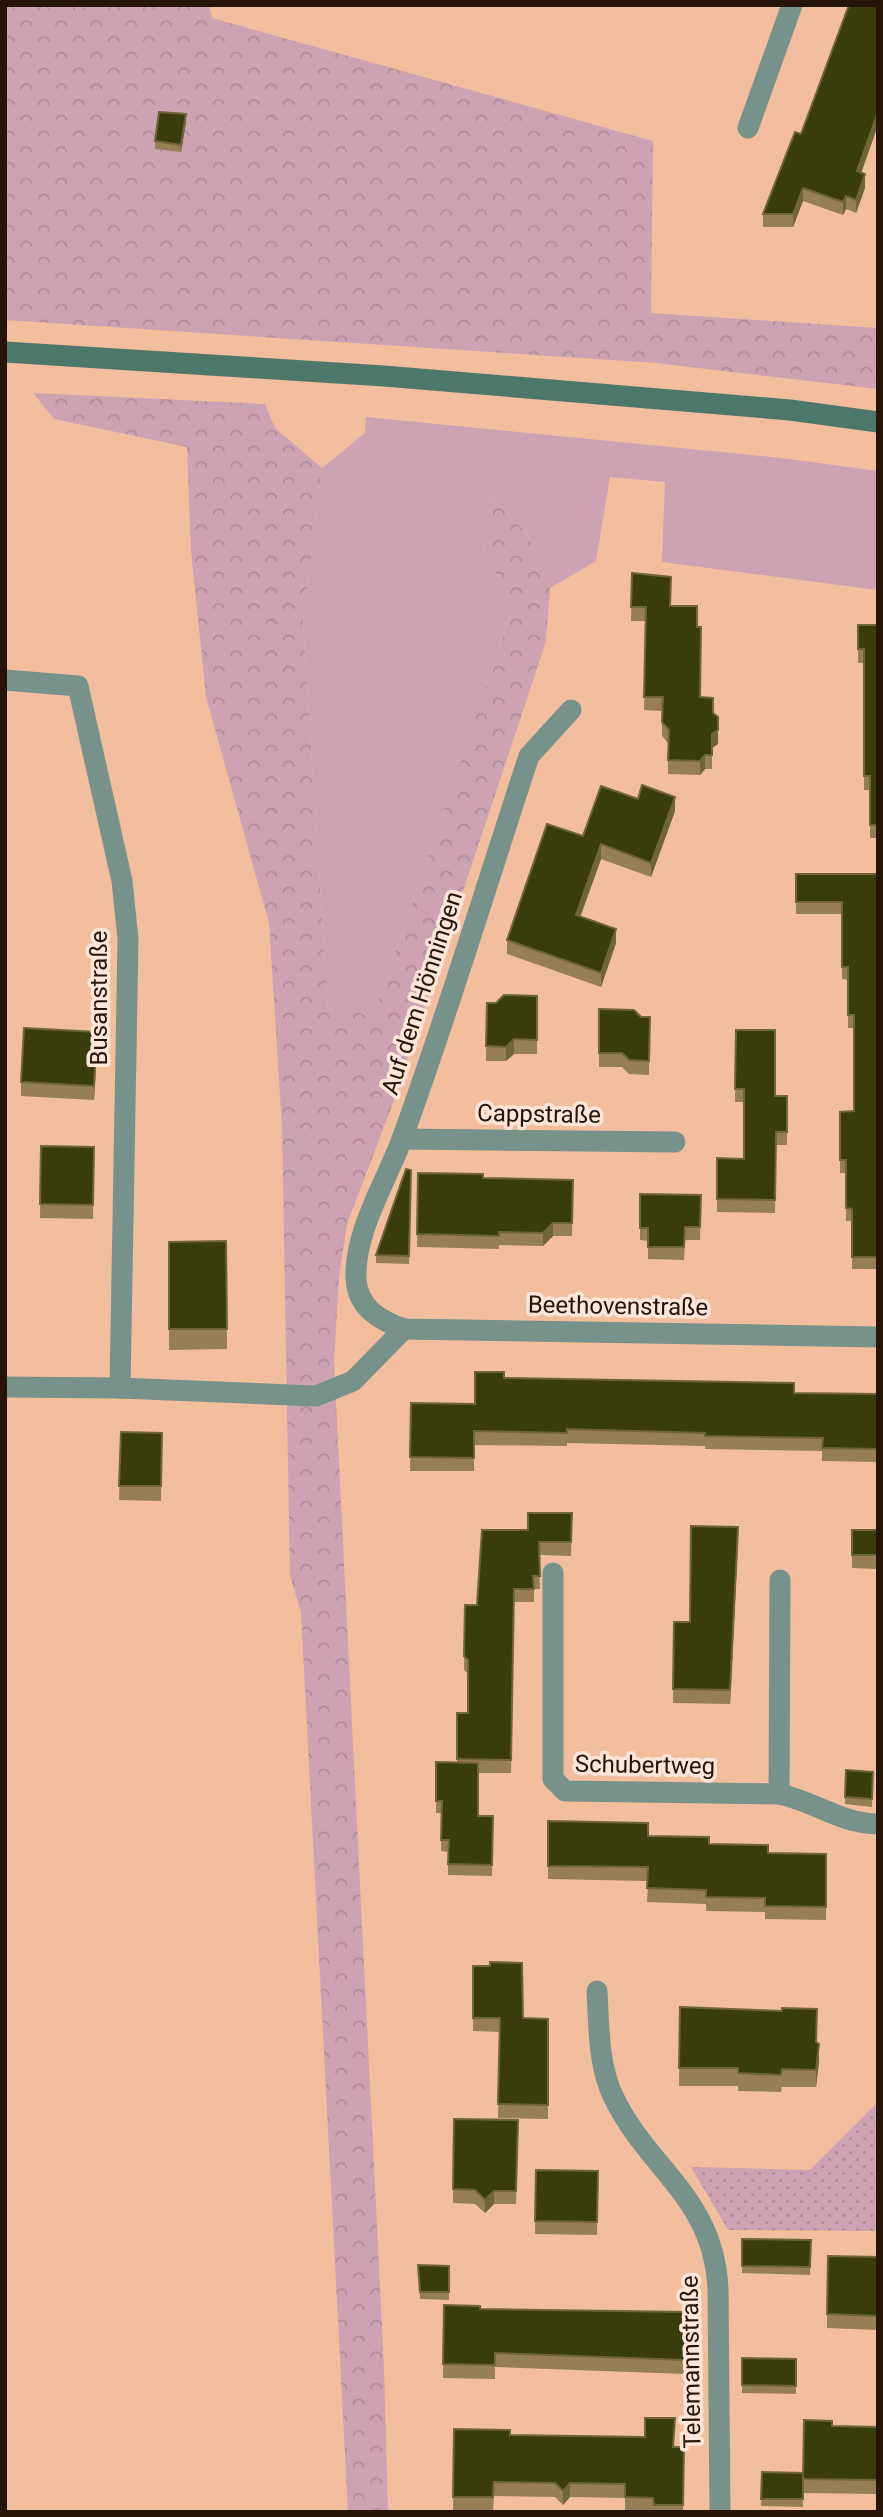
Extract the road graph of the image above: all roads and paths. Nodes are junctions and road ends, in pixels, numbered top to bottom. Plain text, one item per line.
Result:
1 (793, 5) edge
2 (748, 128) dead end
3 (5, 352) edge
4 (878, 422) edge
5 (5, 680) edge
6 (571, 710) dead end
7 (402, 1139) junction
8 (675, 1142) dead end
9 (365, 1306) joint
10 (404, 1328) junction
11 (878, 1337) edge
12 (5, 1387) edge
13 (120, 1388) junction
14 (553, 1573) dead end
15 (780, 1580) dead end
16 (779, 1794) junction
17 (878, 1824) edge
18 (597, 1991) dead end
19 (720, 2512) edge

1 - 2 street
3 - 4 main road
5 - 13 street, Busanstraße
6 - 7 street, Auf dem Hönningen
7 - 8 street, Cappstraße
7 - 9 street, Auf dem Hönningen
9 - 10 street, Beethovenstraße
10 - 11 street, Beethovenstraße
10 - 13 street
12 - 13 street
14 - 16 street, Schubertweg
15 - 16 street
16 - 17 street, Schubertweg
18 - 19 street, Telemannstraße

